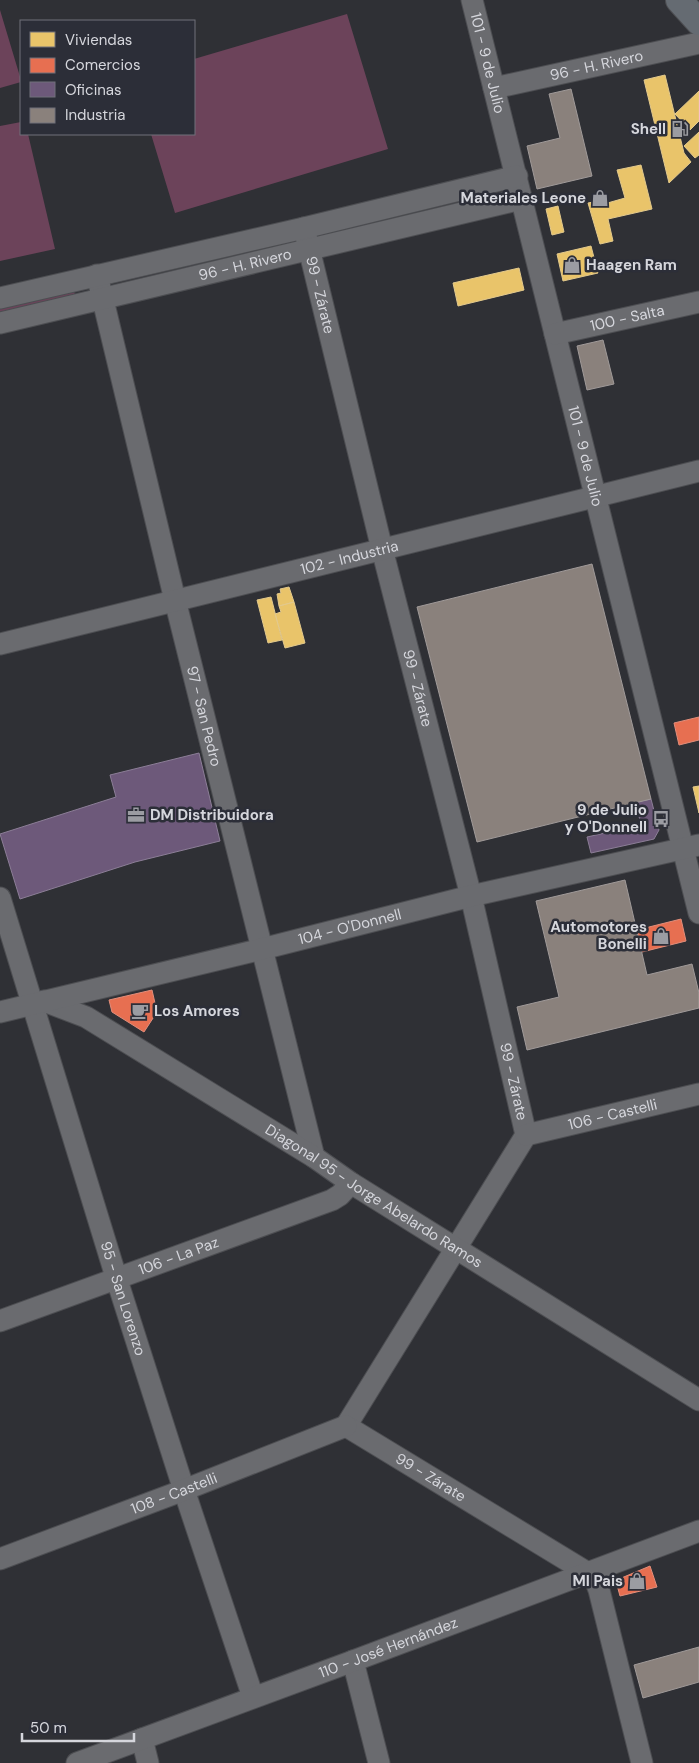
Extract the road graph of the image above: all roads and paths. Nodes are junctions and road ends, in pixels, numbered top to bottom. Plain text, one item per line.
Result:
1 (472, 0) edge
2 (679, 0) edge
3 (699, 22) edge
4 (699, 43) edge
5 (494, 88) junction
6 (516, 176) junction
7 (521, 199) junction
8 (304, 228) junction
9 (309, 249) junction
10 (97, 275) junction
11 (0, 298) edge
12 (102, 299) junction
13 (699, 302) edge
14 (0, 323) edge
15 (555, 334) junction
16 (699, 471) edge
17 (596, 496) junction
18 (382, 549) junction
19 (176, 600) junction
20 (0, 644) edge
21 (691, 847) edge
22 (471, 896) junction
23 (0, 898) edge
24 (699, 913) edge
25 (262, 949) junction
26 (39, 1002) junction
27 (0, 1012) edge
28 (699, 1094) edge
29 (526, 1135) junction
30 (314, 1157) junction
31 (351, 1182) junction
32 (457, 1248) junction
33 (117, 1280) junction
34 (0, 1321) edge
35 (699, 1400) edge
36 (346, 1426) junction
37 (184, 1490) junction
38 (699, 1530) edge
39 (0, 1559) edge
40 (588, 1573) junction
41 (354, 1661) junction
42 (254, 1697) junction
43 (142, 1739) junction
44 (77, 1763) edge
45 (148, 1763) edge
46 (379, 1763) edge
47 (642, 1763) edge

1 - 5 street, 101 - 9 de Julio
2 - 3 main road
4 - 5 street, 96 - H. Rivero
5 - 6 street, 101 - 9 de Julio
6 - 7 street, 101 - 9 de Julio
6 - 8 street, 96 - H. Rivero
7 - 9 street, 96 - H. Rivero
7 - 15 street, 101 - 9 de Julio
8 - 9 street, 99 - Zárate
8 - 10 street, 96 - H. Rivero
9 - 12 street, 96 - H. Rivero
9 - 18 street, 99 - Zárate
10 - 11 street, 96 - H. Rivero
10 - 12 street, 97 - San Pedro
12 - 14 street, 96 - H. Rivero
12 - 19 street, 97 - San Pedro
13 - 15 street, 100 - Salta
15 - 17 street, 101 - 9 de Julio
16 - 17 street, 102 - Industria
17 - 18 street, 102 - Industria
17 - 21 street, 101 - 9 de Julio
18 - 19 street, 102 - Industria
18 - 22 street, 99 - Zárate
19 - 20 street, 102 - Industria
19 - 25 street, 97 - San Pedro
21 - 22 street, 104 - O'Donnell
21 - 24 street, 101 - 9 de Julio
22 - 25 street, 104 - O'Donnell
22 - 29 street, 99 - Zárate
23 - 26 street, 95 - San Lorenzo
25 - 26 street, 104 - O'Donnell
25 - 30 street, 97 - San Pedro
26 - 27 street, 104 - O'Donnell
26 - 30 street, Diagonal 95 - Jorge Abelardo Ramos
26 - 33 street, 95 - San Lorenzo
28 - 29 street, 106 - Castelli
29 - 32 street, 99 - Zárate
30 - 31 street, Diagonal 95 - Jorge Abelardo Ramos
31 - 32 street, Diagonal 95 - Jorge Abelardo Ramos
31 - 33 street, 106 - La Paz
32 - 35 street, Diagonal 95 - Jorge Abelardo Ramos
32 - 36 street, 99 - Zárate
33 - 34 street, 106 - La Paz
33 - 37 street, 95 - San Lorenzo
36 - 37 street, 108 - Castelli
36 - 40 street, 99 - Zárate
37 - 39 street, 108 - Castelli
37 - 42 street, 95 - San Lorenzo
38 - 40 street, 110 - José Hernández
40 - 41 street, 110 - José Hernández
40 - 47 street, 99 - Zárate
41 - 42 street, 110 - José Hernández
41 - 46 street
42 - 43 street, 110 - José Hernández
43 - 44 street, 110 - José Hernández
43 - 45 street

